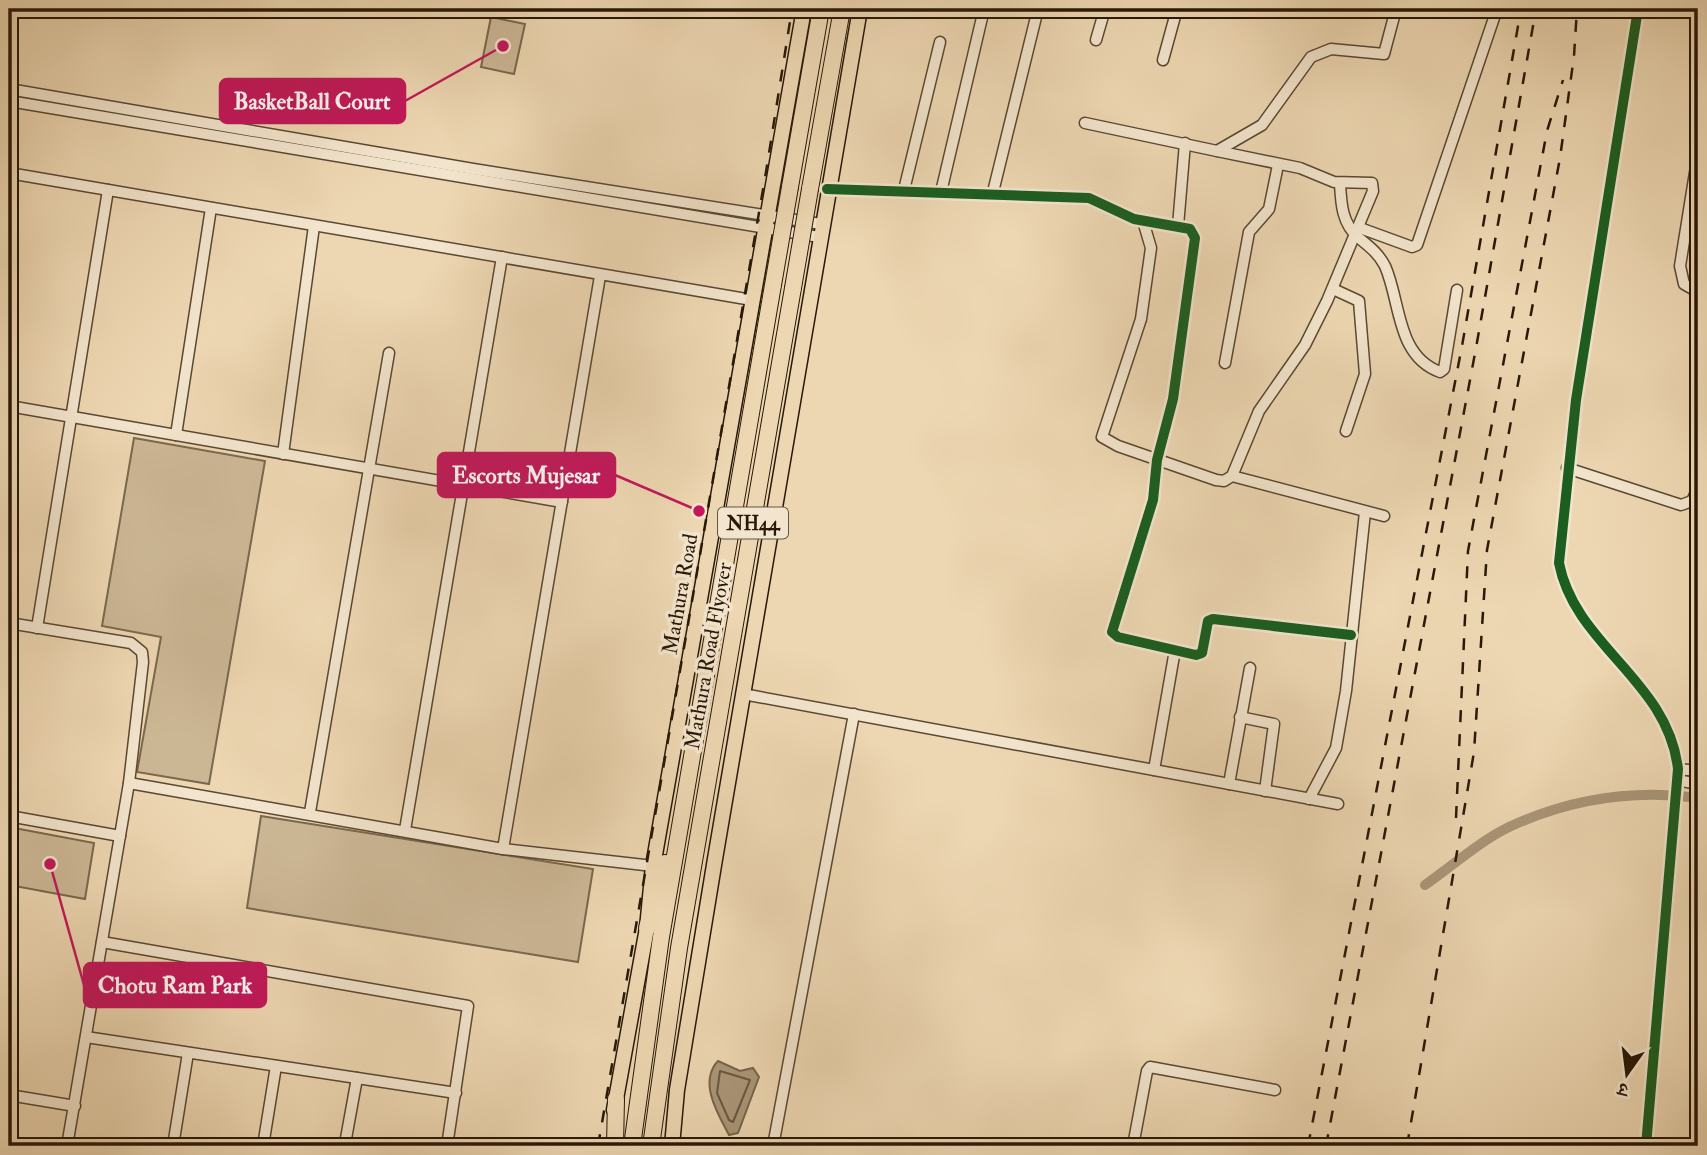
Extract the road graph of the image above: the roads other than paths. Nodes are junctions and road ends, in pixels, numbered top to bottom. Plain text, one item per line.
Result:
1 (804, 9) edge
2 (821, 9) edge
3 (842, 9) edge
4 (860, 9) edge
5 (984, 9) edge
6 (1038, 9) edge
7 (1105, 9) edge
8 (1177, 9) edge
9 (1396, 9) edge
10 (1497, 9) edge
11 (1638, 9) edge
12 (1096, 40) dead end
13 (940, 42) dead end
14 (1163, 60) dead end
15 (9, 89) edge
16 (9, 101) edge
17 (1086, 123) dead end
18 (1185, 143) junction
19 (1217, 151) junction
20 (1698, 154) edge
21 (1278, 165) junction
22 (9, 173) edge
23 (1340, 183) junction
24 (827, 189) junction
25 (108, 190) junction
26 (904, 191) junction
27 (941, 192) junction
28 (993, 192) junction
29 (211, 208) junction
30 (1143, 220) junction
31 (768, 221) junction
32 (314, 226) junction
33 (1178, 226) junction
34 (820, 230) junction
35 (1359, 232) junction
36 (502, 257) junction
37 (600, 276) junction
38 (1333, 289) junction
39 (1457, 290) dead end
40 (1698, 292) edge
41 (752, 300) junction
42 (389, 353) dead end
43 (1225, 363) dead end
44 (9, 406) edge
45 (70, 417) junction
46 (1346, 431) dead end
47 (176, 435) junction
48 (283, 454) junction
49 (1157, 460) junction
50 (1567, 468) junction
51 (369, 469) junction
52 (1232, 476) junction
53 (463, 485) junction
54 (1698, 488) edge
55 (562, 502) junction
56 (1365, 512) junction
57 (1384, 516) dead end
58 (9, 624) edge
59 (37, 628) junction
60 (1351, 635) junction
61 (1175, 650) junction
62 (1250, 668) dead end
63 (743, 694) junction
64 (854, 714) junction
65 (1240, 717) junction
66 (1154, 770) junction
67 (1698, 771) edge
68 (1677, 779) junction
69 (129, 783) junction
70 (1229, 784) junction
71 (1698, 784) edge
72 (1265, 791) junction
73 (1309, 799) junction
74 (684, 804) junction
75 (1338, 804) dead end
76 (310, 812) junction
77 (9, 816) edge
78 (405, 830) junction
79 (120, 836) junction
80 (503, 849) junction
81 (653, 866) junction
82 (647, 928) junction
83 (102, 942) junction
84 (86, 1037) junction
85 (188, 1053) junction
86 (275, 1066) junction
87 (357, 1078) junction
88 (1275, 1090) dead end
89 (456, 1093) junction
90 (9, 1094) edge
91 (616, 1099) junction
92 (657, 1100) junction
93 (75, 1106) junction
94 (345, 1144) dead end
95 (67, 1146) edge
96 (173, 1146) edge
97 (263, 1146) edge
98 (447, 1146) edge
99 (608, 1146) edge
100 (615, 1146) edge
101 (632, 1146) edge
102 (651, 1146) edge
103 (660, 1146) edge
104 (672, 1146) edge
105 (774, 1146) edge
106 (1133, 1146) edge
107 (1646, 1146) edge

1 - 31 main road, Mathura Road
2 - 74 highway, Mathura Road Flyover / NH44, bridge
3 - 92 highway, Mathura Road Flyover / NH44, bridge
4 - 24 main road
5 - 27 street
6 - 28 street
7 - 12 street
8 - 14 street
9 - 19 street
10 - 35 street
11 - 50 street
13 - 26 street
15 - 31 street
16 - 31 street
17 - 18 street
18 - 19 street
18 - 33 street
19 - 21 street
20 - 40 street
21 - 23 street
21 - 43 street
22 - 25 street
23 - 35 street
23 - 35 street
24 - 26 street
24 - 34 main road
25 - 29 street
25 - 45 street
26 - 27 street
27 - 28 street
28 - 30 street
29 - 32 street
29 - 47 street
30 - 33 street
30 - 49 street
31 - 34 street
31 - 41 main road, Mathura Road
32 - 36 street
32 - 48 street
33 - 49 street
34 - 63 main road
35 - 38 street
35 - 39 street
36 - 37 street
36 - 53 street
37 - 41 street
37 - 55 street
38 - 46 street
38 - 52 street
41 - 81 main road, Mathura Road
42 - 51 street
44 - 45 street
45 - 47 street
45 - 59 street
47 - 48 street
48 - 51 street
49 - 52 street
49 - 61 street
50 - 54 street
50 - 68 street
51 - 53 street
51 - 76 street
52 - 56 street
53 - 55 street
53 - 78 street
55 - 80 street
56 - 57 street
56 - 60 street
58 - 59 street
59 - 69 street
60 - 61 street
60 - 73 street
61 - 66 street
62 - 65 street
63 - 64 street
63 - 104 main road
64 - 66 street
64 - 105 street
65 - 70 street
65 - 72 street
66 - 70 street
67 - 68 street
68 - 71 street
68 - 107 street
69 - 76 street
69 - 79 street
70 - 72 street
72 - 73 street
73 - 75 street
74 - 82 highway
74 - 101 highway, NH44
76 - 78 street
77 - 79 street
78 - 80 street
79 - 83 street
80 - 81 street
81 - 82 main road, Mathura Road
82 - 91 main road, Mathura Road
83 - 84 street
83 - 89 street
84 - 85 street
84 - 93 street
85 - 86 street
85 - 96 street
86 - 87 street
86 - 97 street
87 - 89 street
87 - 94 street
88 - 106 street
89 - 98 street
90 - 93 street
91 - 99 main road, Mathura Road
91 - 100 highway
92 - 102 highway, Mathura Road Flyover / NH44
92 - 103 highway
93 - 95 street

